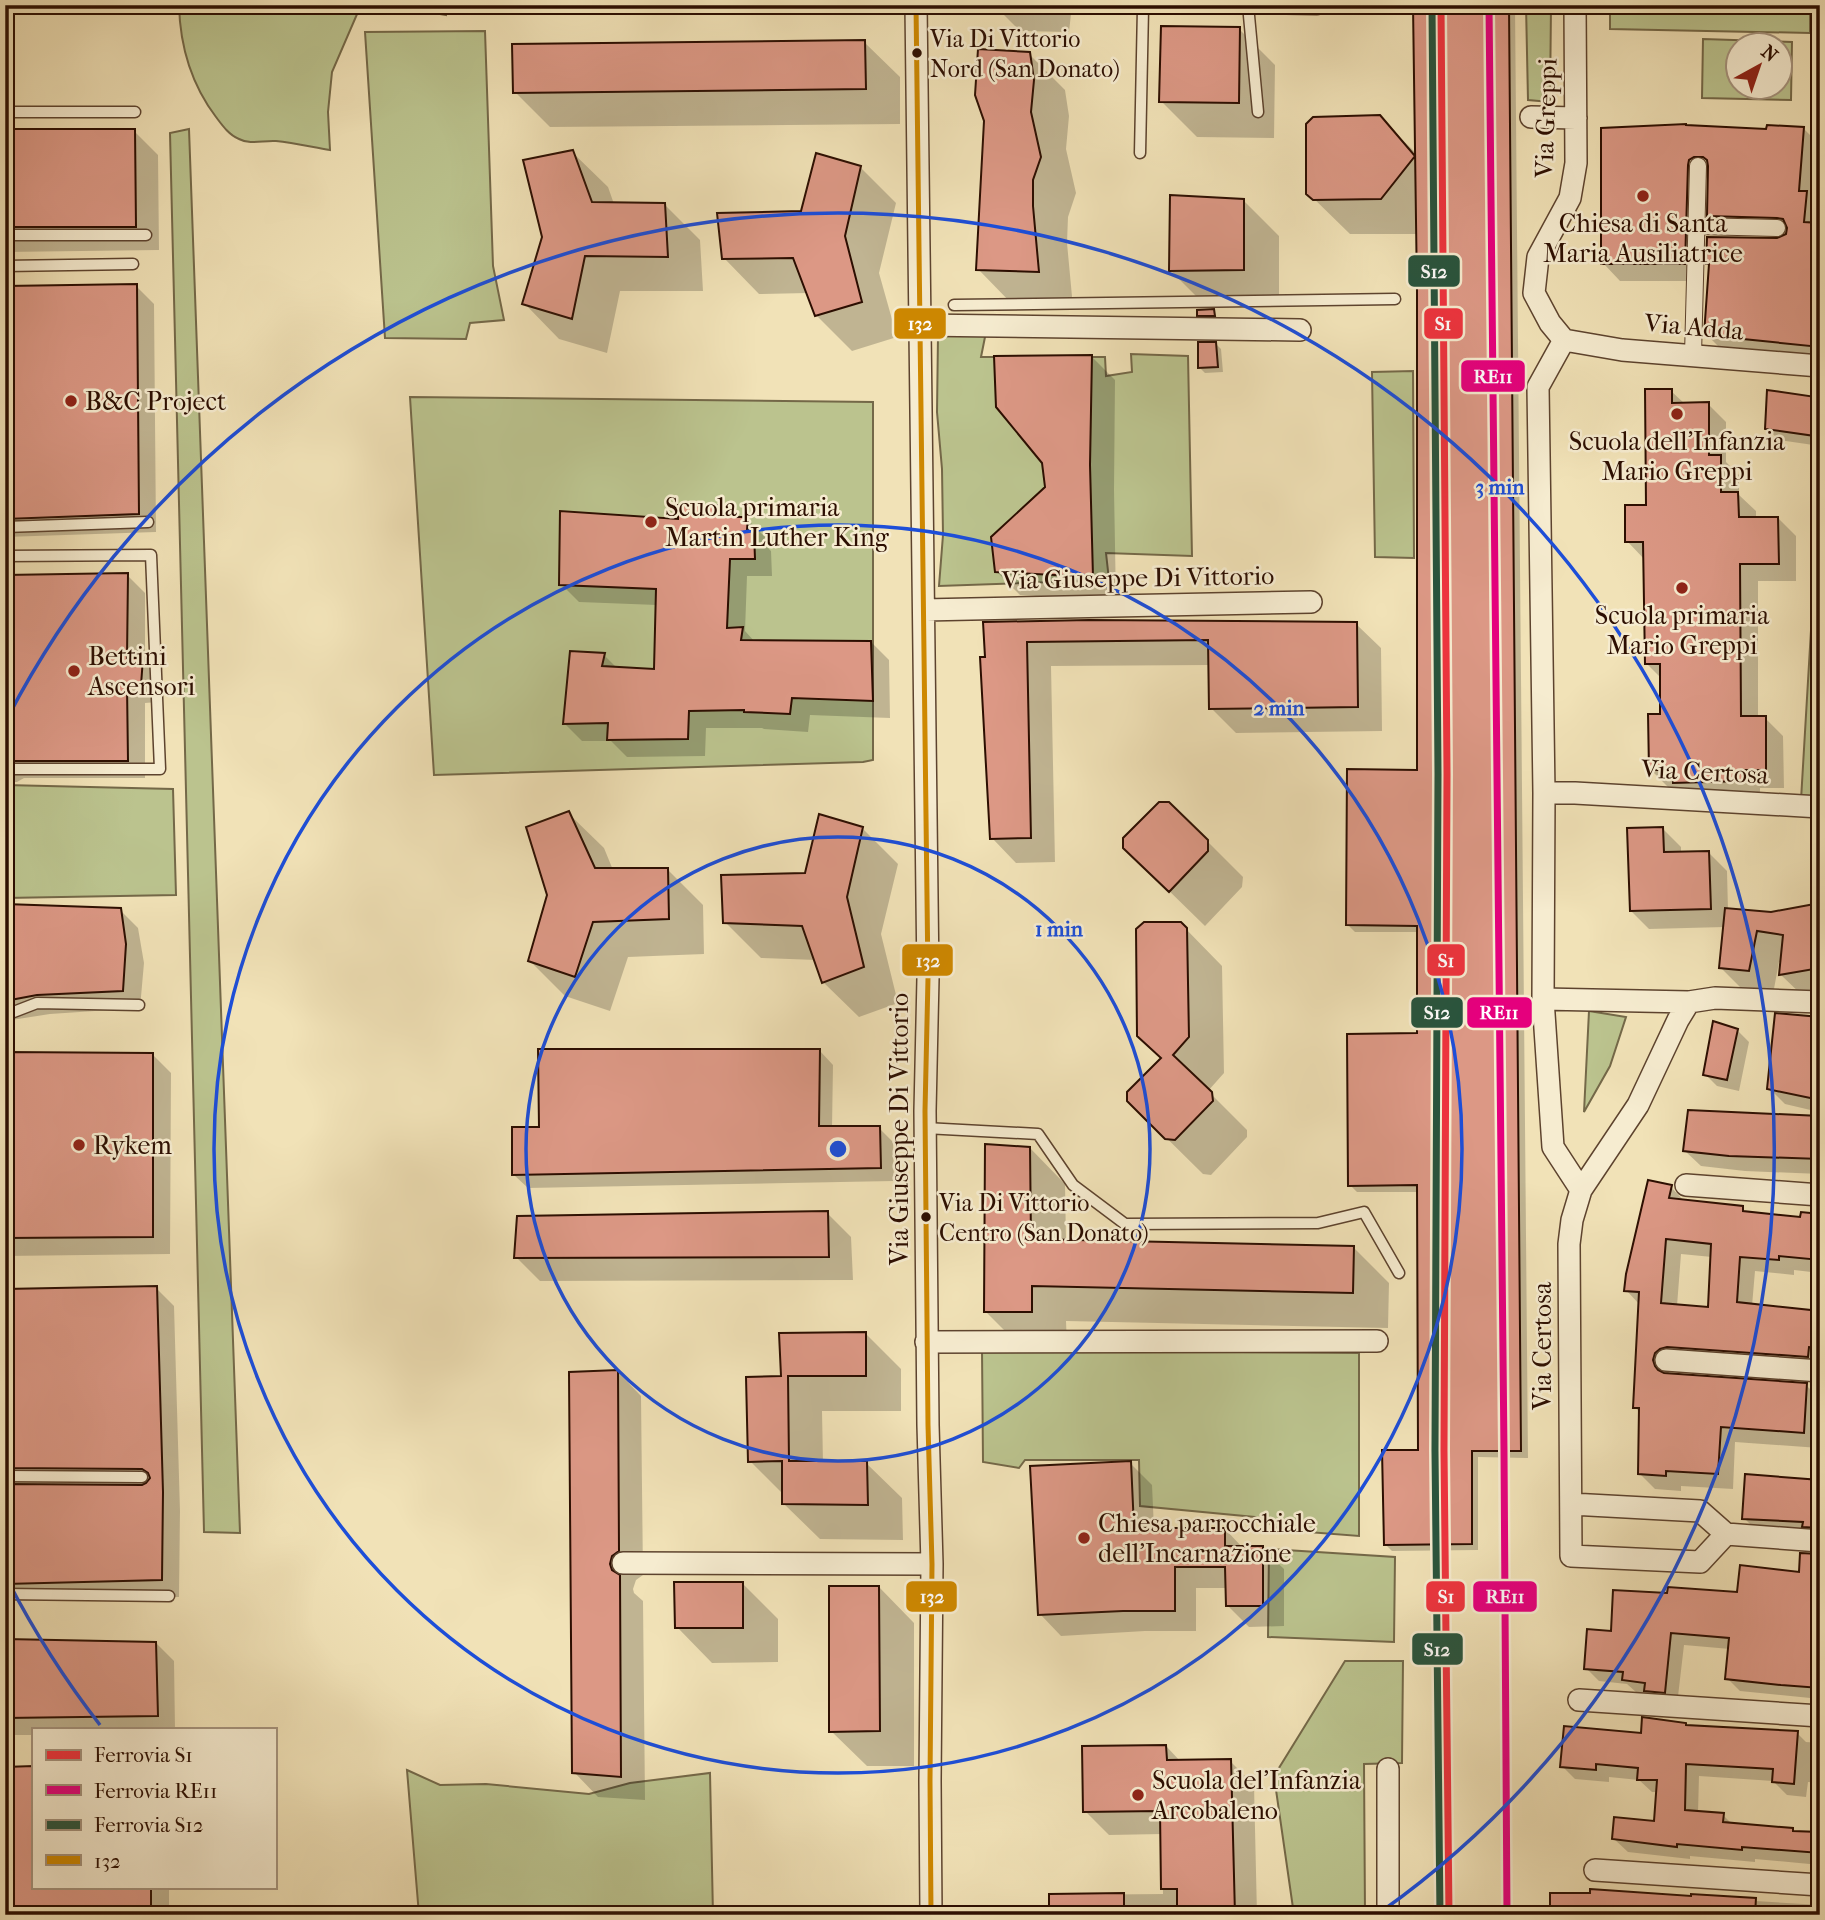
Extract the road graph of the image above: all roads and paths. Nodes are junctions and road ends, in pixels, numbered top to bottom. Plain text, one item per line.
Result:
1 (916, 5) edge
2 (1575, 5) edge
3 (1248, 6) edge
4 (1143, 8) dead end
5 (1317, 9) dead end
6 (1258, 111) dead end
7 (5, 112) edge
8 (135, 112) dead end
9 (1531, 117) dead end
10 (1576, 118) junction
11 (1140, 153) dead end
12 (1698, 166) dead end
13 (1698, 226) junction
14 (1777, 228) dead end
15 (5, 235) edge
16 (146, 235) dead end
17 (133, 264) dead end
18 (5, 266) edge
19 (1395, 299) dead end
20 (954, 304) dead end
21 (920, 324) junction
22 (1300, 330) dead end
23 (1564, 340) junction
24 (1693, 355) junction
25 (1820, 366) edge
26 (148, 522) dead end
27 (5, 527) edge
28 (5, 556) edge
29 (1311, 602) dead end
30 (924, 610) junction
31 (5, 769) edge
32 (1544, 793) junction
33 (1820, 807) edge
34 (1543, 999) junction
35 (1689, 1002) junction
36 (1820, 1002) edge
37 (139, 1004) dead end
38 (5, 1012) edge
39 (925, 1128) junction
40 (1686, 1185) dead end
41 (1581, 1190) junction
42 (1820, 1195) edge
43 (1399, 1273) dead end
44 (1377, 1341) dead end
45 (926, 1342) junction
46 (1666, 1360) dead end
47 (1820, 1371) edge
48 (5, 1476) edge
49 (142, 1477) dead end
50 (1571, 1504) junction
51 (1726, 1534) junction
52 (1820, 1541) edge
53 (624, 1563) dead end
54 (932, 1564) junction
55 (5, 1594) edge
56 (169, 1596) dead end
57 (1579, 1700) dead end
58 (1820, 1716) edge
59 (1388, 1769) dead end
60 (1595, 1870) dead end
61 (1820, 1885) edge
62 (931, 1915) edge
63 (1388, 1915) edge

1 - 21 street, Via Giuseppe Di Vittorio
2 - 10 street, Via Greppi
3 - 5 lane
3 - 6 lane
4 - 11 lane
7 - 8 lane
9 - 10 street
10 - 23 street, Via Greppi
12 - 13 street
13 - 14 street
13 - 24 street
15 - 16 lane
17 - 18 lane
19 - 20 lane
21 - 22 street
21 - 30 street, Via Giuseppe Di Vittorio
23 - 24 street, Via Adda
23 - 32 street
24 - 25 street, Via Adda
26 - 27 lane
28 - 31 lane
29 - 30 street, Via Giuseppe Di Vittorio
30 - 39 street, Via Giuseppe Di Vittorio
32 - 33 street, Via Certosa
32 - 34 street
34 - 35 street
34 - 41 street
35 - 36 street
35 - 41 street, Via Certosa
37 - 38 lane
39 - 43 lane
39 - 45 street, Via Giuseppe Di Vittorio
40 - 42 street
41 - 50 street, Via Certosa
44 - 45 street
45 - 54 street, Via Giuseppe Di Vittorio
46 - 47 street
48 - 49 lane
50 - 51 street
50 - 51 street, Via Certosa
51 - 52 street
53 - 54 street
54 - 62 street, Via Giuseppe Di Vittorio
55 - 56 lane
57 - 58 street
59 - 63 street
60 - 61 street

